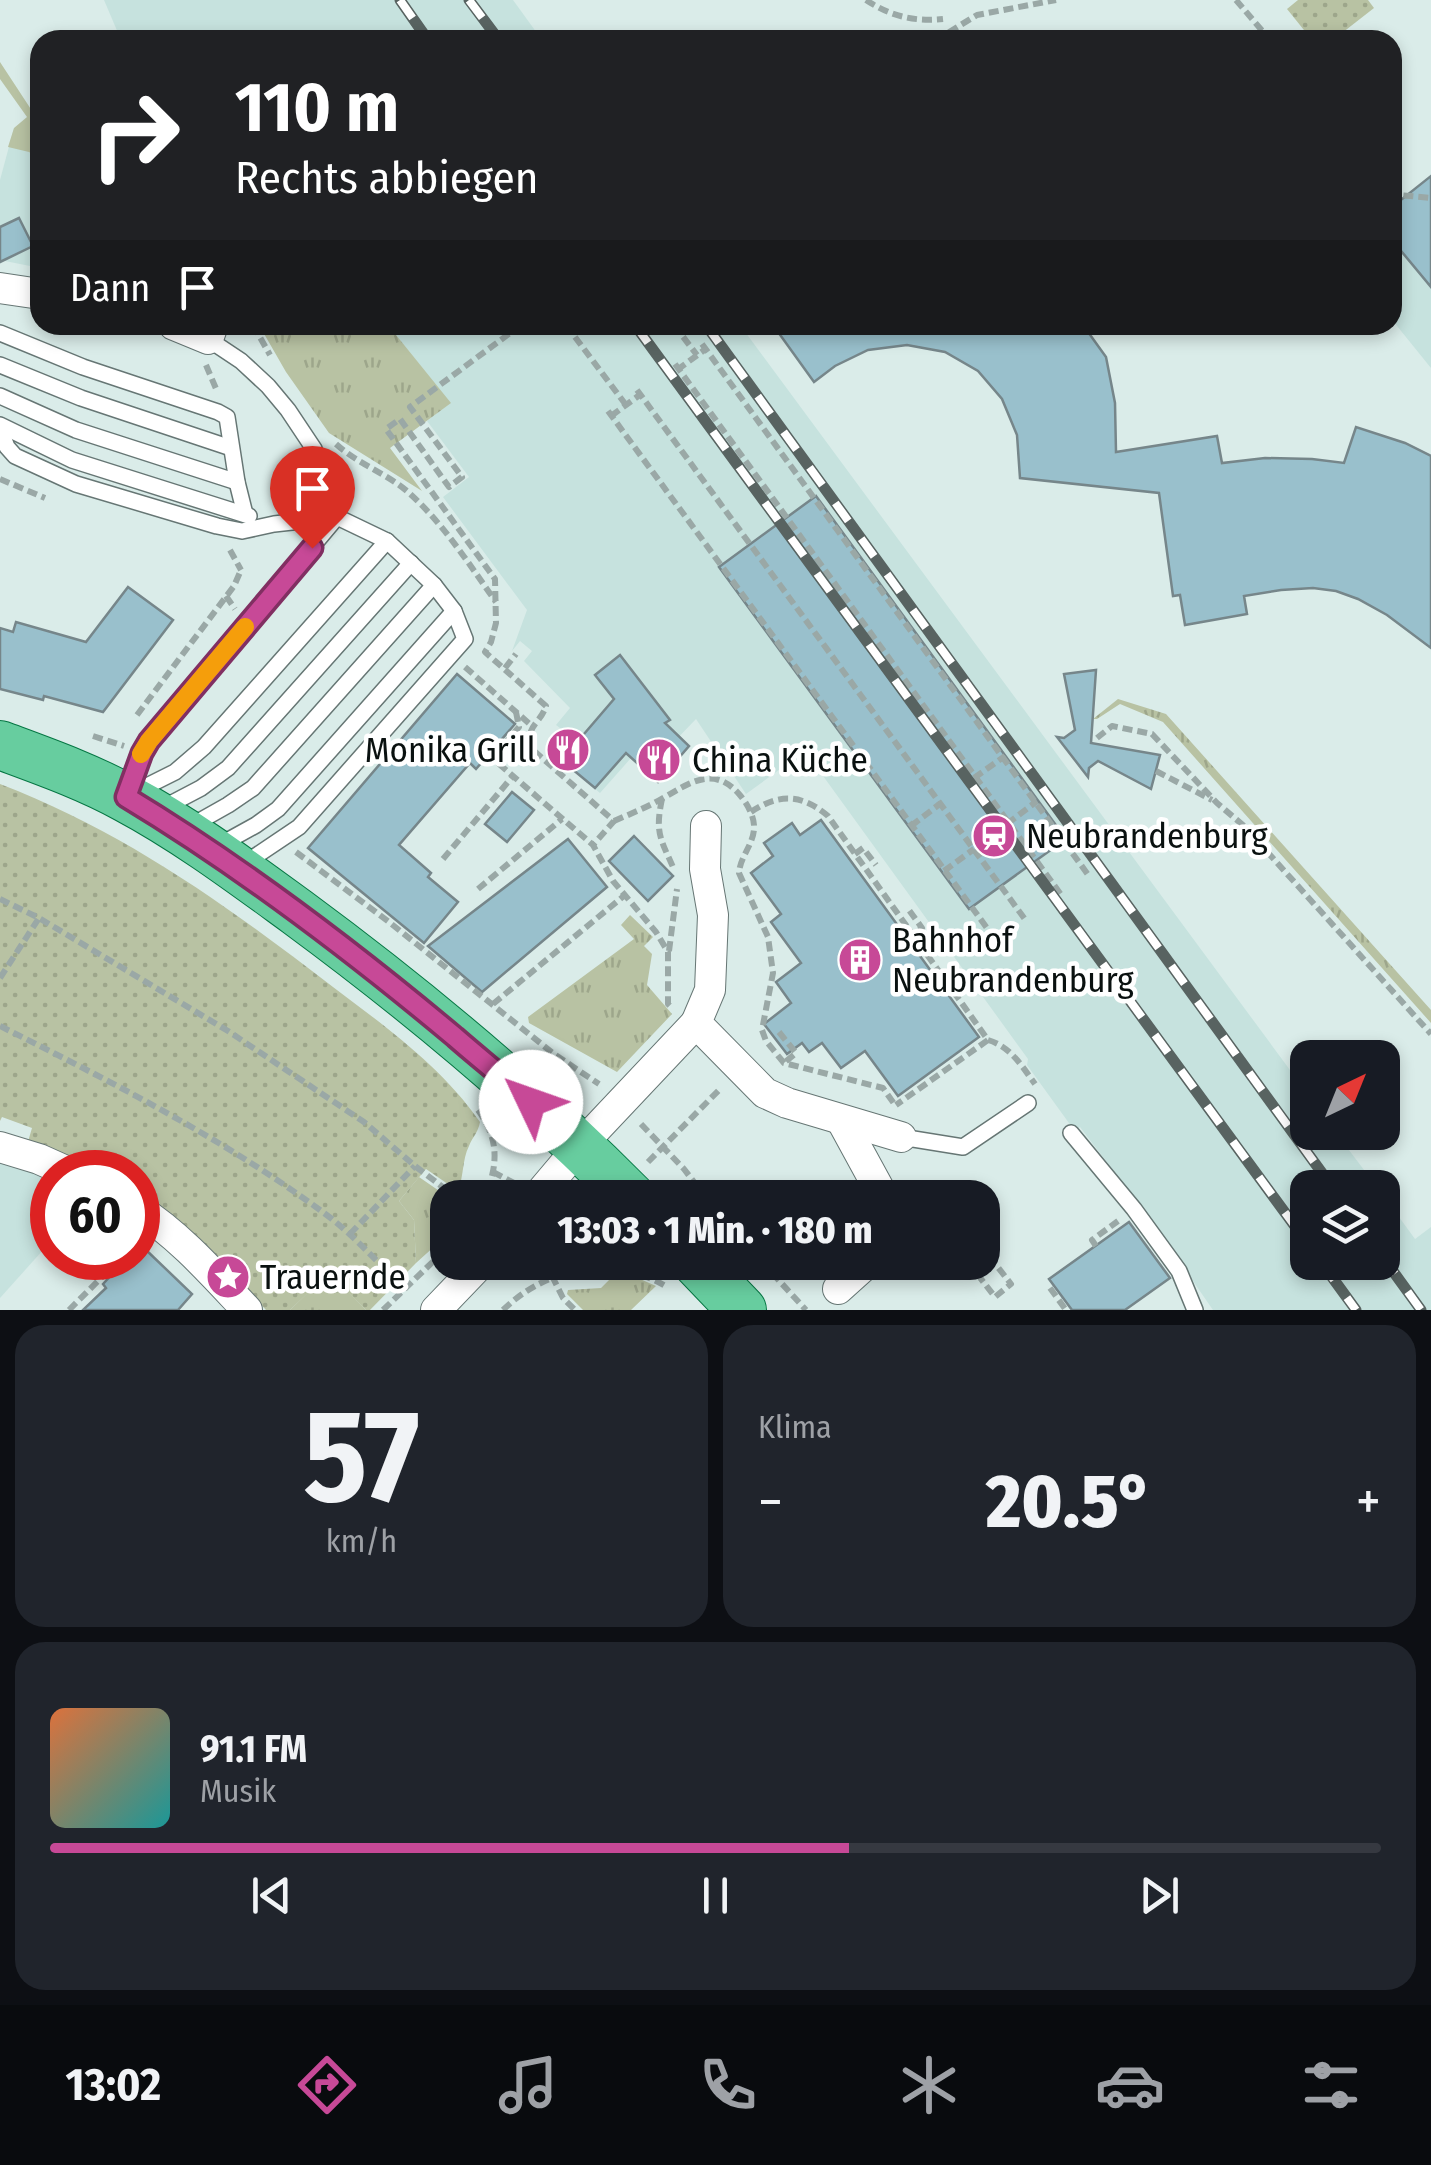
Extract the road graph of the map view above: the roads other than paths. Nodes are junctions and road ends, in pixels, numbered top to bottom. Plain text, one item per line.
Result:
1 (0, 334) edge
2 (213, 335) edge
3 (0, 365) edge
4 (0, 396) edge
5 (0, 427) edge
6 (231, 448) junction
7 (237, 482) junction
8 (245, 514) junction
9 (337, 517) junction
10 (268, 526) junction
11 (387, 541) junction
12 (411, 563) junction
13 (434, 584) junction
14 (454, 611) junction
15 (0, 745) edge
16 (706, 826) dead end
17 (181, 832) junction
18 (696, 1023) junction
19 (1028, 1103) dead end
20 (842, 1121) junction
21 (1071, 1133) dead end
22 (901, 1137) joint
23 (0, 1147) edge
24 (579, 1147) junction
25 (30, 1155) edge
26 (551, 1180) edge
27 (613, 1180) edge
28 (874, 1180) edge
29 (160, 1226) edge
30 (466, 1280) edge
31 (701, 1280) edge
32 (849, 1280) edge
33 (838, 1290) dead end
34 (247, 1310) edge
35 (436, 1310) edge
36 (742, 1310) edge
37 (1195, 1310) edge

1 - 6 lane
2 - 9 lane
3 - 6 lane
4 - 7 lane
5 - 8 lane
5 - 10 lane
6 - 7 lane
7 - 8 lane
8 - 10 lane
9 - 10 lane
9 - 11 lane
9 - 17 lane
11 - 12 lane
11 - 17 lane
12 - 13 lane
12 - 17 lane
13 - 14 lane
13 - 17 lane
14 - 17 lane
14 - 17 lane
15 - 17 main road
16 - 18 street
17 - 24 main road
18 - 20 street
18 - 24 street
19 - 22 lane
20 - 22 street
20 - 28 street
21 - 37 lane
23 - 25 street
24 - 26 street
24 - 27 main road
29 - 34 street
30 - 35 street
31 - 36 main road
32 - 33 street

